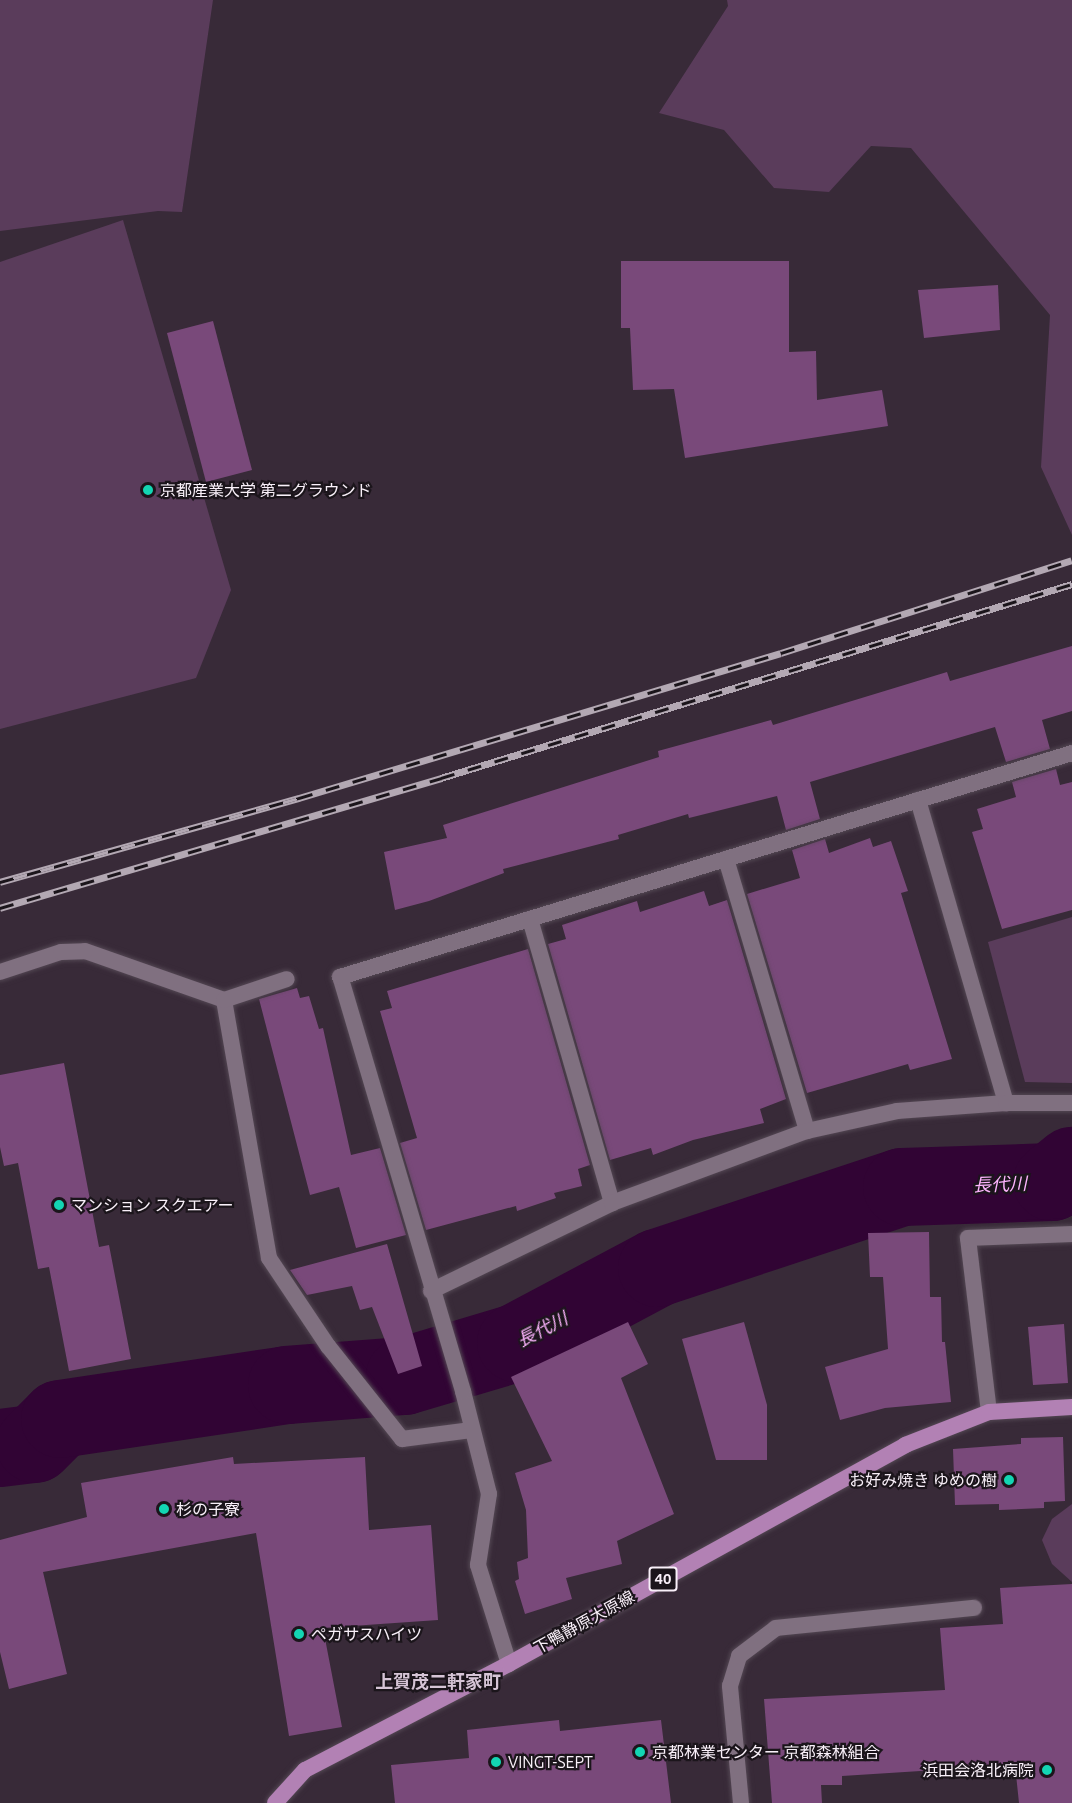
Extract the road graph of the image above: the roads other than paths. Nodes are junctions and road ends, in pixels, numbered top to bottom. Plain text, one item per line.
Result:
1 (1072, 753) edge
2 (918, 800) junction
3 (726, 859) junction
4 (530, 919) junction
5 (0, 972) edge
6 (287, 979) dead end
7 (224, 1000) junction
8 (1006, 1102) junction
9 (1072, 1103) edge
10 (807, 1131) junction
11 (612, 1203) junction
12 (1072, 1234) edge
13 (431, 1291) junction
14 (1072, 1407) edge
15 (988, 1412) junction
16 (471, 1430) junction
17 (974, 1608) dead end
18 (510, 1664) junction
19 (275, 1803) edge
20 (741, 1803) edge

1 - 2 street
2 - 3 street
2 - 8 street
3 - 4 street
3 - 10 street
4 - 11 street
4 - 13 street
5 - 7 street
6 - 7 street
7 - 16 street
8 - 9 street
8 - 10 street
10 - 11 street
11 - 13 street
12 - 15 street
13 - 16 street
14 - 15 main road, 下鴨静原大原線 / 40
15 - 18 main road, 下鴨静原大原線 / 40
16 - 18 street
17 - 20 street
18 - 19 main road, 下鴨静原大原線 / 40

